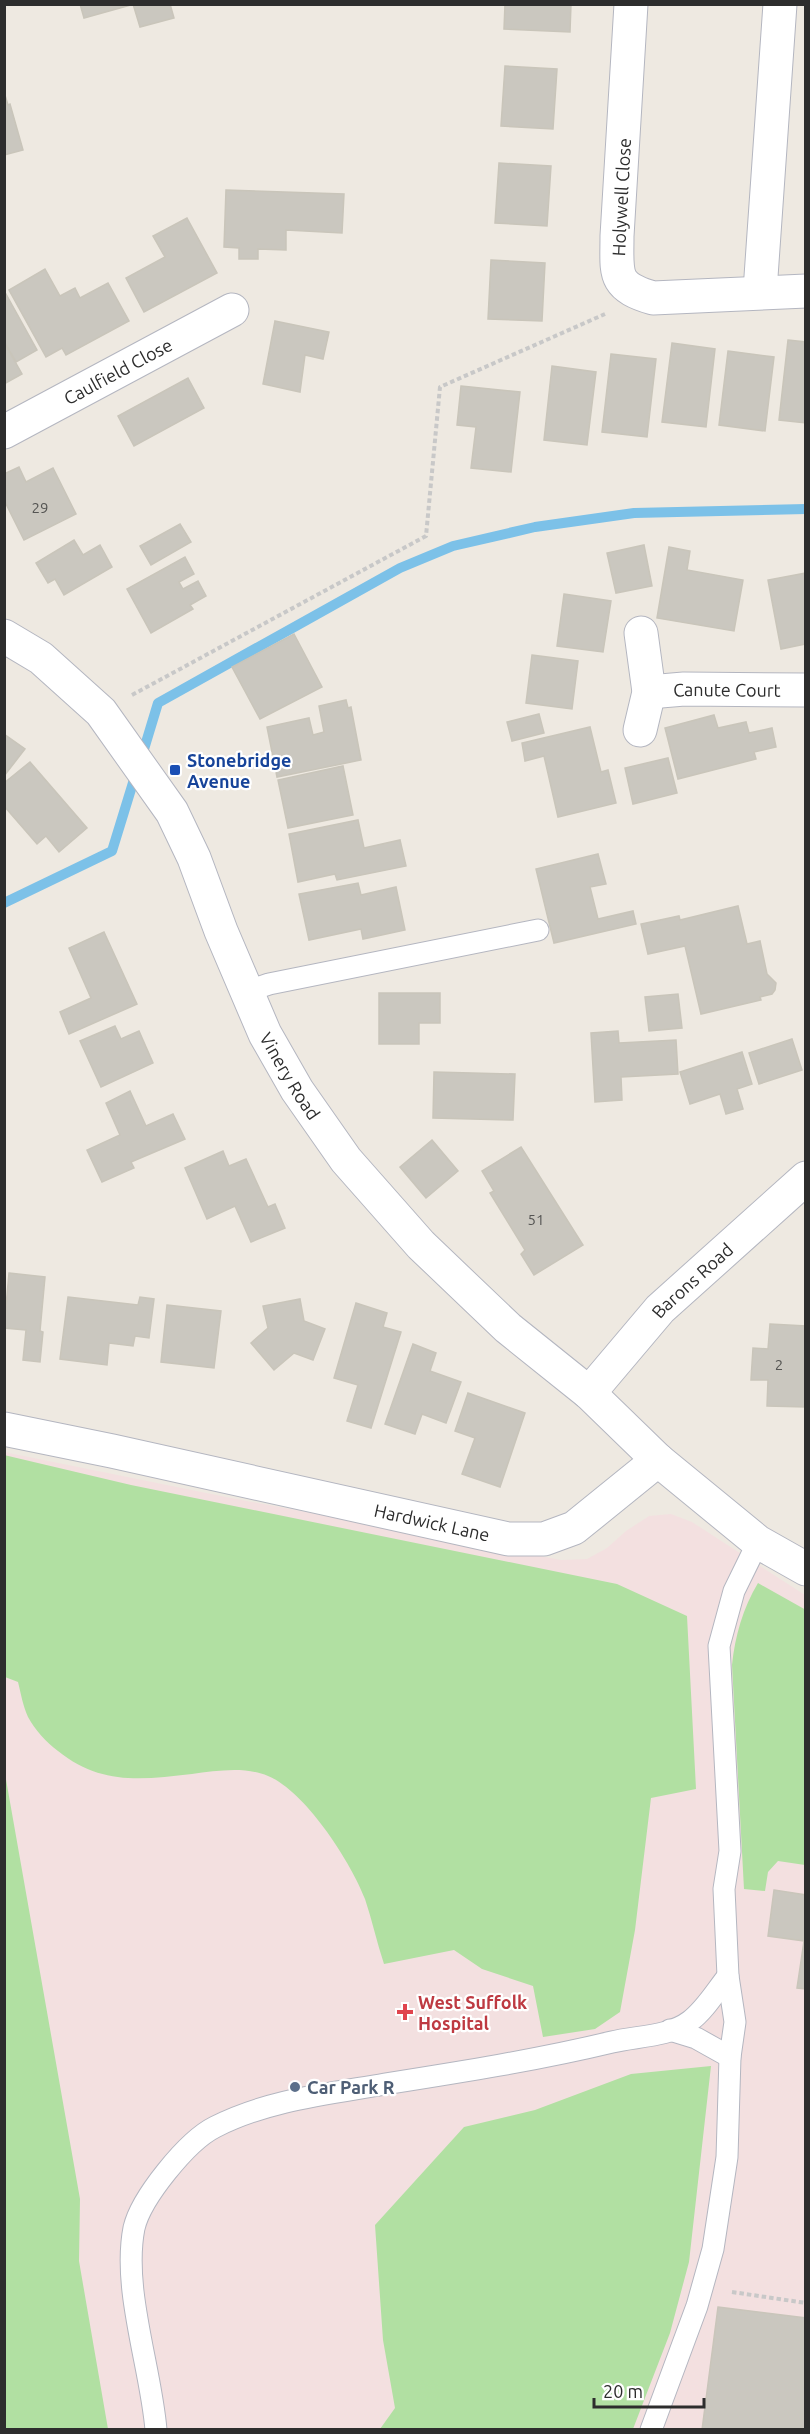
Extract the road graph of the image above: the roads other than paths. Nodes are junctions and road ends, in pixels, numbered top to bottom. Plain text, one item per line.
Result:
1 (631, 4) edge
2 (780, 4) edge
3 (760, 291) junction
4 (806, 291) edge
5 (232, 310) dead end
6 (4, 432) edge
7 (641, 633) dead end
8 (4, 636) edge
9 (806, 690) edge
10 (649, 693) junction
11 (640, 730) dead end
12 (538, 930) dead end
13 (245, 992) junction
14 (806, 1178) edge
15 (589, 1393) junction
16 (4, 1429) edge
17 (658, 1460) junction
18 (758, 1542) junction
19 (806, 1569) edge
20 (728, 1976) junction
21 (670, 2031) junction
22 (730, 2057) junction
23 (156, 2430) edge
24 (651, 2430) edge

1 - 3 street, Holywell Close
2 - 3 street
3 - 4 street
5 - 6 street, Caulfield Close
7 - 10 street, Canute Court
8 - 13 street, Vinery Road
9 - 10 street, Canute Court
10 - 11 street, Canute Court
12 - 13 lane
13 - 15 street, Vinery Road
14 - 15 street, Barons Road
15 - 17 street, Vinery Road
16 - 17 street, Hardwick Lane
17 - 18 street
18 - 19 street
18 - 20 lane
20 - 21 lane
20 - 22 lane
21 - 22 lane
21 - 23 lane
22 - 24 lane

